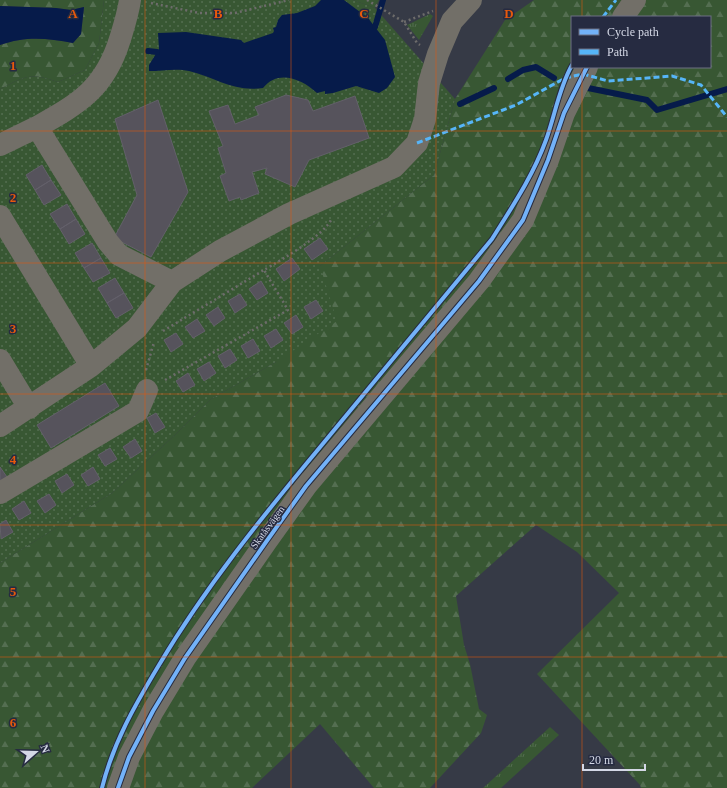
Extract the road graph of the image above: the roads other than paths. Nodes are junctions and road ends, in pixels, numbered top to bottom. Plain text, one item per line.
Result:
1 (471, 0) edge
2 (635, 0) edge
3 (139, 1) edge
4 (624, 16) edge
5 (586, 68) edge
6 (37, 127) junction
7 (0, 145) edge
8 (0, 216) edge
9 (172, 282) junction
10 (0, 360) edge
11 (91, 366) junction
12 (147, 390) road end
13 (29, 408) junction
14 (0, 426) edge
15 (0, 493) edge
16 (118, 788) edge

1 - 9 street
2 - 4 street
3 - 6 street
5 - 16 street, Skatåsvägen
6 - 7 street
6 - 9 street
8 - 11 street
9 - 11 street
10 - 13 street
11 - 13 street
12 - 15 street
13 - 14 street

